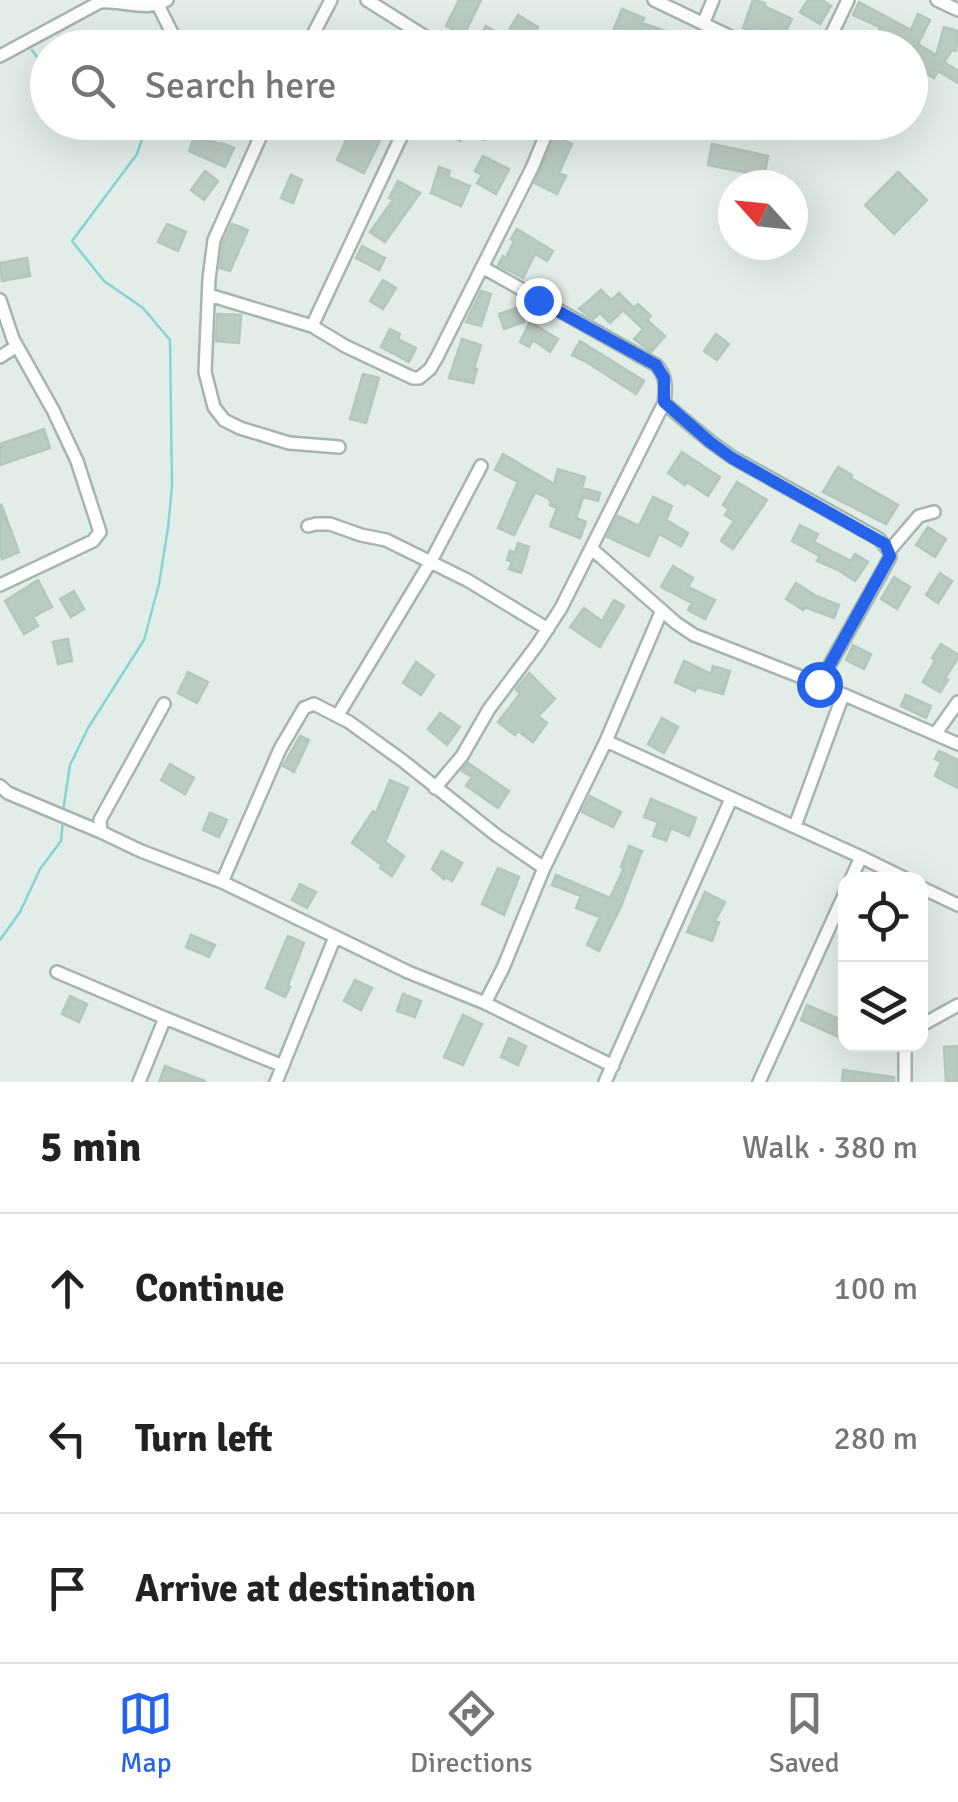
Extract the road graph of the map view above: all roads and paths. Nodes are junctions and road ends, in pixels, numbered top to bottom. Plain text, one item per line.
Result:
1 (110, 0) edge
2 (332, 0) edge
3 (366, 0) edge
4 (654, 0) edge
5 (713, 0) edge
6 (848, 0) edge
7 (937, 0) edge
8 (162, 2) edge
9 (958, 10) edge
10 (703, 24) junction
11 (48, 30) edge
12 (171, 30) edge
13 (316, 30) edge
14 (414, 30) edge
15 (716, 30) edge
16 (834, 30) edge
17 (30, 40) edge
18 (0, 56) edge
19 (259, 140) edge
20 (400, 140) edge
21 (543, 140) edge
22 (482, 267) junction
23 (209, 295) junction
24 (0, 300) edge
25 (312, 326) junction
26 (17, 346) junction
27 (0, 357) edge
28 (664, 402) junction
29 (339, 447) dead end
30 (481, 466) dead end
31 (934, 512) dead end
32 (308, 526) dead end
33 (592, 549) junction
34 (889, 551) junction
35 (431, 562) junction
36 (0, 585) edge
37 (662, 610) junction
38 (548, 629) junction
39 (819, 684) junction
40 (842, 695) junction
41 (958, 702) edge
42 (164, 704) dead end
43 (338, 715) junction
44 (936, 733) junction
45 (606, 740) junction
46 (958, 744) edge
47 (0, 786) edge
48 (435, 788) junction
49 (731, 799) junction
50 (795, 826) junction
51 (101, 832) junction
52 (861, 857) junction
53 (544, 868) junction
54 (854, 872) edge
55 (890, 872) edge
56 (222, 882) junction
57 (928, 890) edge
58 (958, 905) edge
59 (838, 909) edge
60 (335, 937) junction
61 (58, 972) dead end
62 (485, 1003) junction
63 (958, 1005) edge
64 (165, 1018) junction
65 (928, 1022) edge
66 (905, 1052) edge
67 (283, 1066) junction
68 (613, 1066) junction
69 (139, 1082) edge
70 (276, 1082) edge
71 (606, 1082) edge
72 (759, 1082) edge
73 (906, 1082) edge

1 - 8 street
1 - 11 street
2 - 13 street
3 - 14 street
4 - 10 street
5 - 10 street
6 - 16 street
7 - 9 street
8 - 12 street
10 - 15 street
17 - 18 street
19 - 23 street
20 - 25 street
21 - 22 street
22 - 25 street
22 - 28 street
23 - 25 street
23 - 29 street
24 - 26 street
26 - 27 street
26 - 36 street
28 - 33 street
28 - 34 street
30 - 35 street
31 - 34 street
32 - 35 street
33 - 37 street
33 - 38 street
34 - 39 street
35 - 38 street
35 - 43 street
37 - 39 street
37 - 45 street
38 - 48 street
39 - 40 street
40 - 44 street
40 - 50 street
41 - 44 street
42 - 51 street
43 - 48 street
43 - 56 street
44 - 46 street
45 - 49 street
45 - 53 street
47 - 51 street
48 - 53 street
49 - 50 street
49 - 68 street
50 - 52 street
51 - 56 street
52 - 54 street
52 - 55 street
53 - 62 street
56 - 60 street
57 - 58 street
59 - 72 street
60 - 62 street
60 - 67 street
61 - 64 street
62 - 68 street
63 - 65 street
64 - 67 street
64 - 69 street
66 - 73 street
67 - 70 street
68 - 71 street

